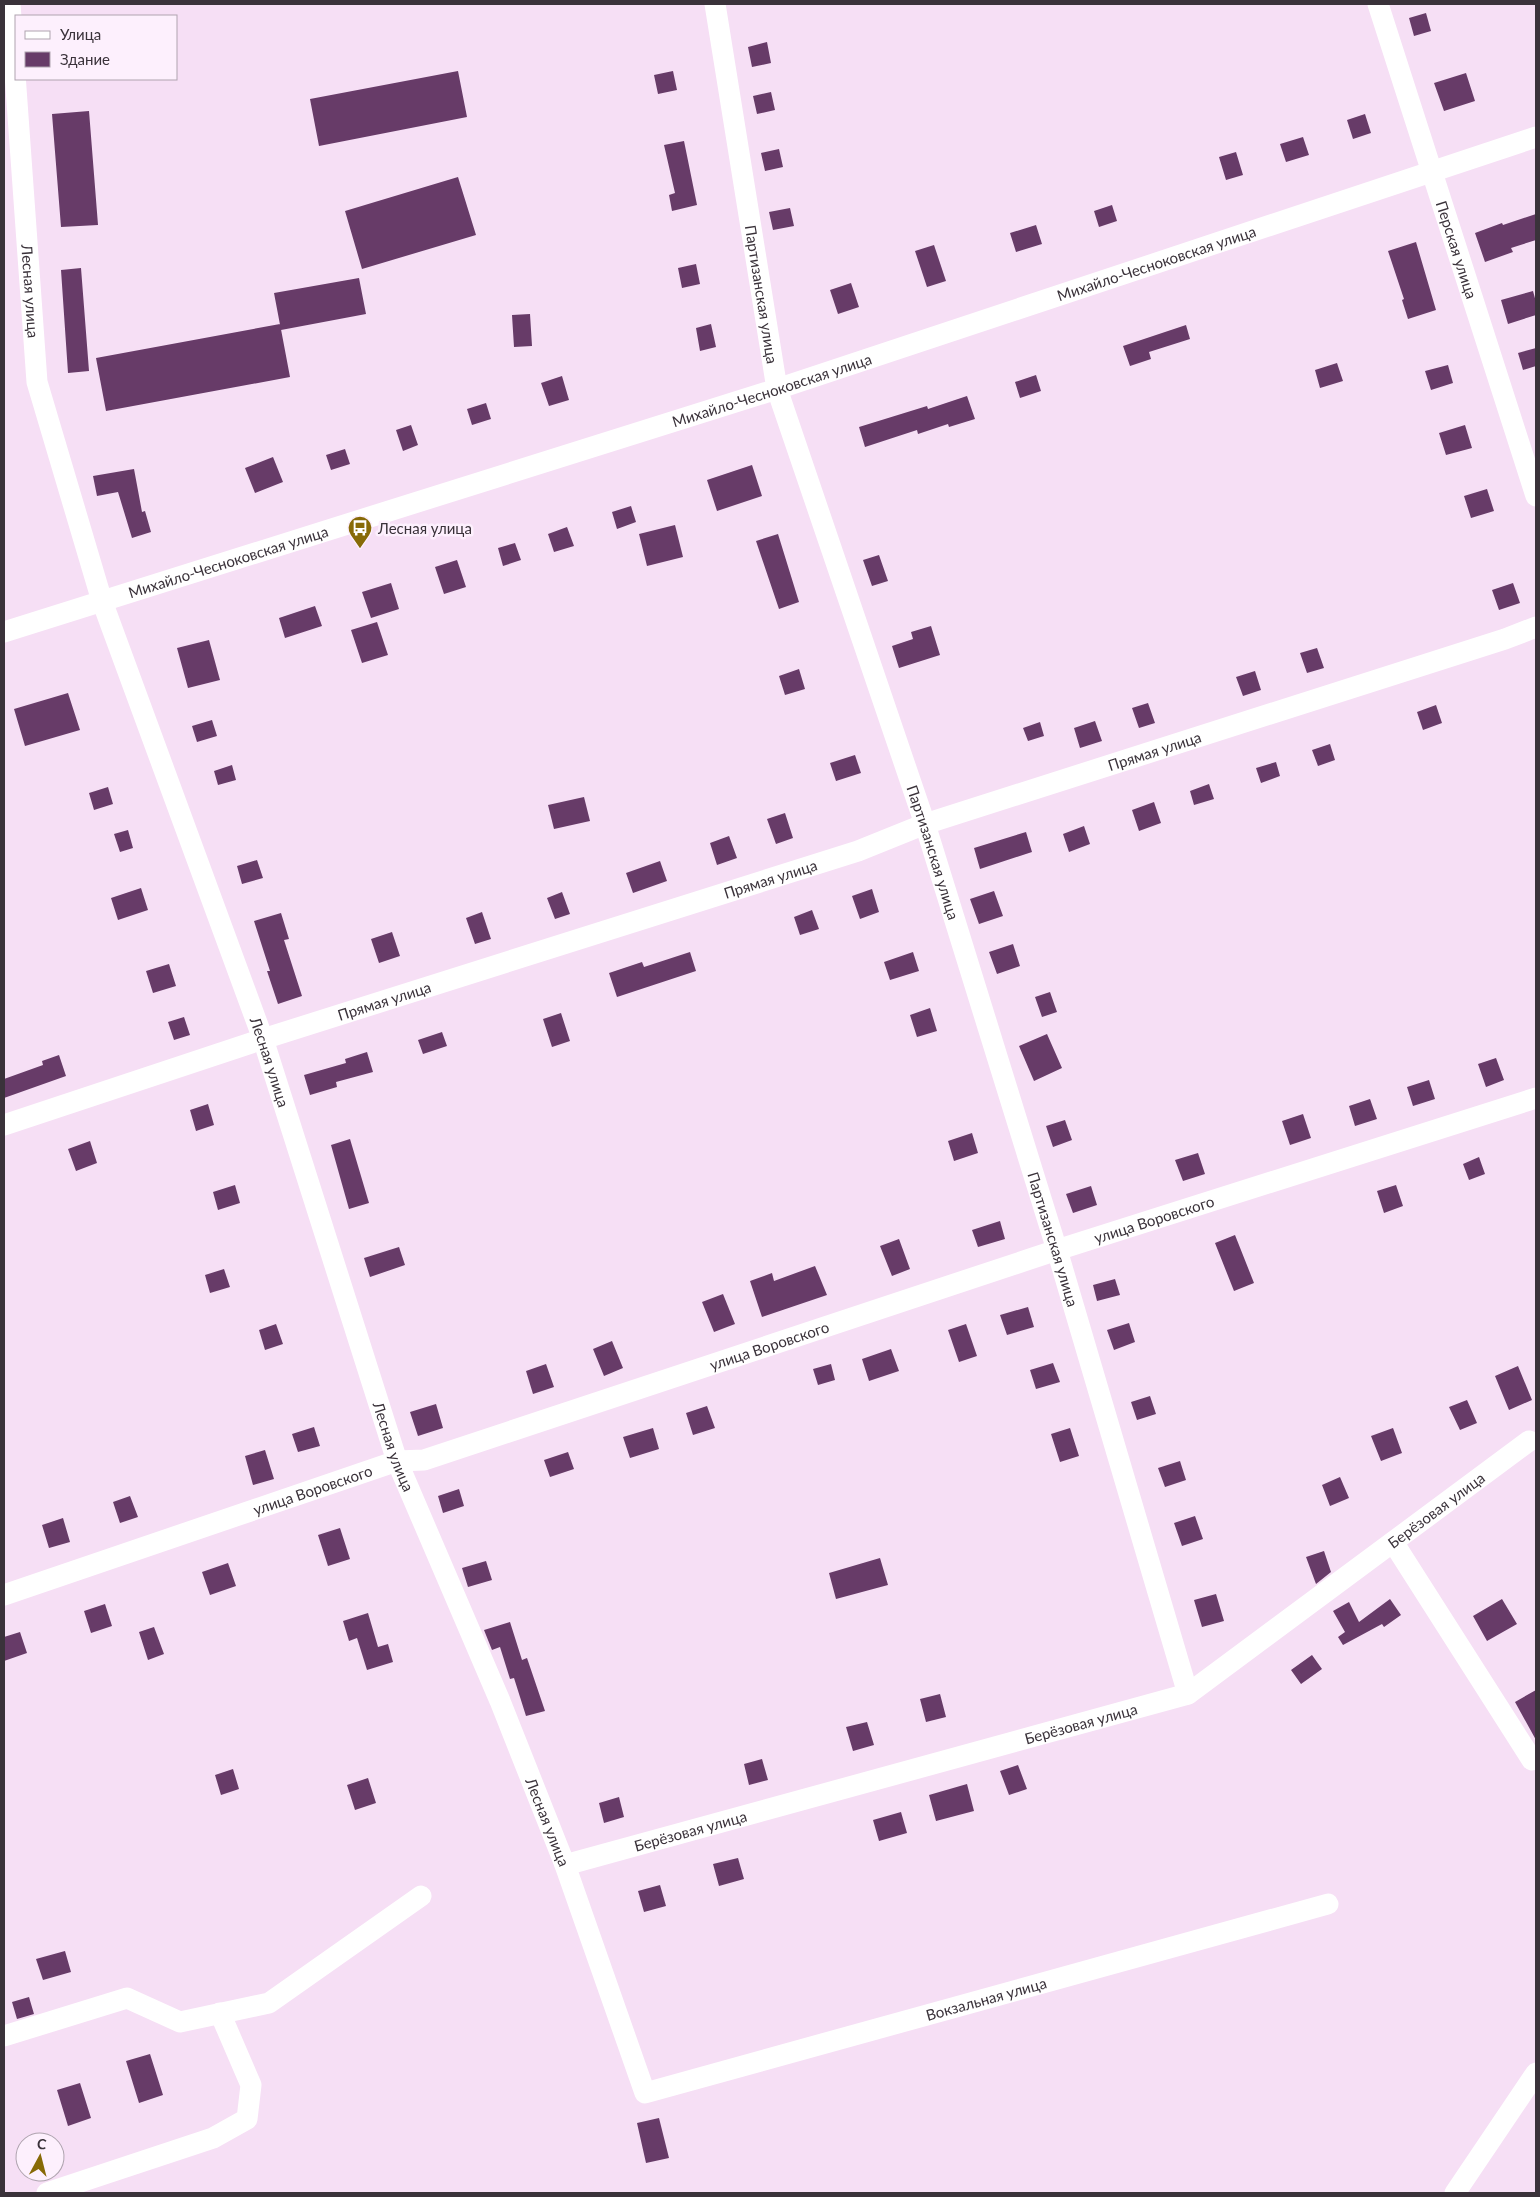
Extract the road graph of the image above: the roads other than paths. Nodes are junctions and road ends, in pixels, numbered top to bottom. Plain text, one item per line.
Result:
1 (715, 4) edge
2 (1378, 4) edge
3 (10, 6) edge
4 (15, 76) edge
5 (15, 80) edge
6 (1536, 137) edge
7 (1432, 170) junction
8 (777, 389) junction
9 (1536, 496) edge
10 (102, 601) junction
11 (1536, 627) edge
12 (4, 632) edge
13 (924, 824) junction
14 (263, 1039) junction
15 (1536, 1098) edge
16 (4, 1125) edge
17 (1057, 1250) junction
18 (1529, 1441) dead end
19 (397, 1461) junction
20 (1393, 1542) junction
21 (4, 1595) edge
22 (1188, 1694) junction
23 (1532, 1760) dead end
24 (565, 1865) junction
25 (421, 1896) dead end
26 (1328, 1904) dead end
27 (220, 2013) junction
28 (4, 2036) edge
29 (1536, 2073) edge
30 (645, 2092) joint
31 (57, 2192) edge
32 (1455, 2193) edge

1 - 8 street, Партизанская улица
2 - 7 street, Перская улица
3 - 4 street, Лесная улица
5 - 10 street, Лесная улица
6 - 7 street, Михайло-Чесноковская улица
7 - 8 street, Михайло-Чесноковская улица
7 - 9 street, Перская улица
8 - 10 street, Михайло-Чесноковская улица
8 - 13 street, Партизанская улица
10 - 12 street, Михайло-Чесноковская улица
10 - 14 street, Лесная улица
11 - 13 street, Прямая улица
13 - 14 street, Прямая улица
13 - 17 street, Партизанская улица
14 - 16 street, Прямая улица
14 - 19 street, Лесная улица
15 - 17 street, улица Воровского
17 - 19 street, улица Воровского
17 - 22 street, Партизанская улица
18 - 20 street, Берёзовая улица
19 - 21 street, улица Воровского
19 - 24 street, Лесная улица
20 - 22 street, Берёзовая улица
20 - 23 street
22 - 24 street, Берёзовая улица
24 - 30 street, Лесная улица
25 - 27 street
26 - 30 street, Вокзальная улица
27 - 28 street
27 - 31 street
29 - 32 street

